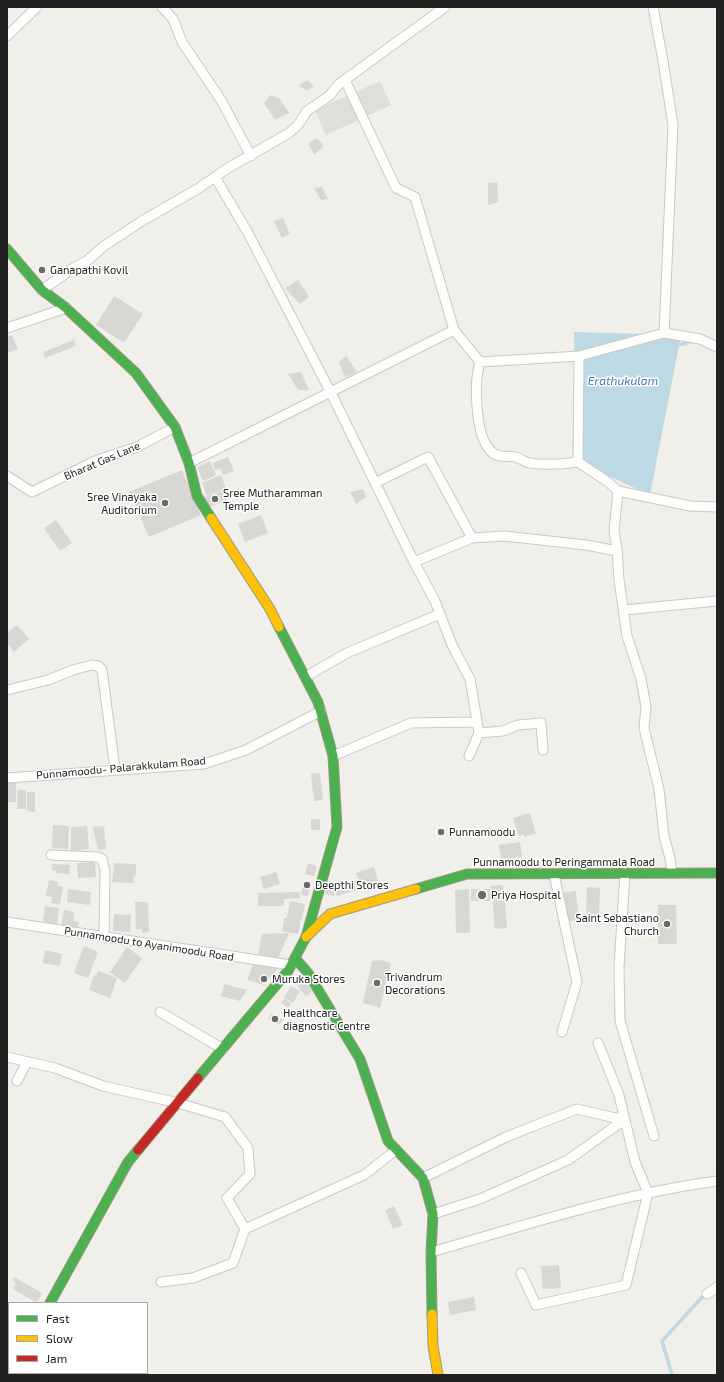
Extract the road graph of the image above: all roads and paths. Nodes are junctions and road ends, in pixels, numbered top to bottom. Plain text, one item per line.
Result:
1 (37, 7) edge
2 (162, 7) edge
3 (445, 7) edge
4 (653, 7) edge
5 (7, 36) edge
6 (345, 80) junction
7 (251, 156) junction
8 (215, 177) junction
9 (7, 249) edge
10 (42, 290) junction
11 (66, 308) junction
12 (7, 328) edge
13 (454, 330) junction
14 (664, 334) junction
15 (717, 347) edge
16 (579, 356) junction
17 (480, 362) junction
18 (330, 392) junction
19 (175, 427) junction
20 (578, 462) junction
21 (189, 463) junction
22 (7, 476) edge
23 (375, 483) junction
24 (618, 491) junction
25 (717, 507) edge
26 (472, 538) junction
27 (617, 551) junction
28 (414, 562) junction
29 (717, 601) edge
30 (624, 610) junction
31 (440, 614) junction
32 (305, 676) junction
33 (7, 690) edge
34 (321, 711) junction
35 (476, 722) junction
36 (479, 733) junction
37 (543, 750) dead end
38 (334, 756) junction
39 (469, 756) dead end
40 (115, 769) junction
41 (7, 778) edge
42 (51, 855) dead end
43 (625, 873) junction
44 (672, 873) junction
45 (717, 873) edge
46 (554, 874) junction
47 (7, 922) edge
48 (104, 937) junction
49 (306, 937) junction
50 (293, 962) junction
51 (160, 1012) dead end
52 (562, 1032) dead end
53 (598, 1043) dead end
54 (223, 1049) junction
55 (7, 1057) edge
56 (27, 1062) junction
57 (17, 1081) dead end
58 (178, 1103) junction
59 (624, 1120) junction
60 (654, 1136) dead end
61 (396, 1150) junction
62 (423, 1178) junction
63 (717, 1181) edge
64 (648, 1193) junction
65 (433, 1214) junction
66 (245, 1229) junction
67 (431, 1252) junction
68 (521, 1272) dead end
69 (161, 1282) dead end
70 (717, 1286) edge
71 (707, 1294) dead end
72 (51, 1302) edge
73 (438, 1375) edge

1 - 5 street
2 - 7 street
3 - 6 street
4 - 14 street
6 - 7 street
6 - 13 street
7 - 8 street
8 - 10 street
8 - 18 street
9 - 10 main road
10 - 11 main road
11 - 12 street
11 - 19 main road
13 - 17 street
13 - 18 street
14 - 15 street
14 - 16 street
16 - 17 street
16 - 20 street
17 - 20 street
18 - 21 street
18 - 23 street
19 - 21 main road
19 - 22 street, Bharat Gas Lane
20 - 24 street
21 - 32 main road
23 - 26 street
23 - 28 street
24 - 25 street
24 - 27 street
26 - 27 street
26 - 28 street
27 - 30 street
28 - 31 street
29 - 30 street
30 - 44 street
31 - 32 street
31 - 35 street
32 - 34 main road
33 - 40 street
34 - 38 main road
34 - 40 street, Punnamoodu- Palarakkulam Road
35 - 36 street
35 - 38 street
36 - 37 street
36 - 39 street
38 - 49 main road
40 - 41 street, Punnamoodu- Palarakkulam Road
42 - 48 street
43 - 44 main road, Punnamoodu to Peringammala Road
43 - 46 main road, Punnamoodu to Peringammala Road
43 - 60 street
44 - 45 main road, Punnamoodu to Peringammala Road
46 - 49 main road, Punnamoodu to Peringammala Road
46 - 52 street
47 - 48 street, Punnamoodu to Ayanimoodu Road
48 - 50 street, Punnamoodu to Ayanimoodu Road
49 - 50 main road
50 - 54 main road
50 - 61 main road
51 - 54 street
53 - 59 street
54 - 58 main road
55 - 56 street
56 - 57 street
56 - 58 street
58 - 66 street
58 - 72 main road
59 - 62 street
59 - 64 street
59 - 65 street
61 - 62 main road
61 - 66 street
62 - 65 main road
63 - 64 street
64 - 67 street
64 - 68 street
65 - 67 main road
66 - 69 street
67 - 73 main road
70 - 71 street

